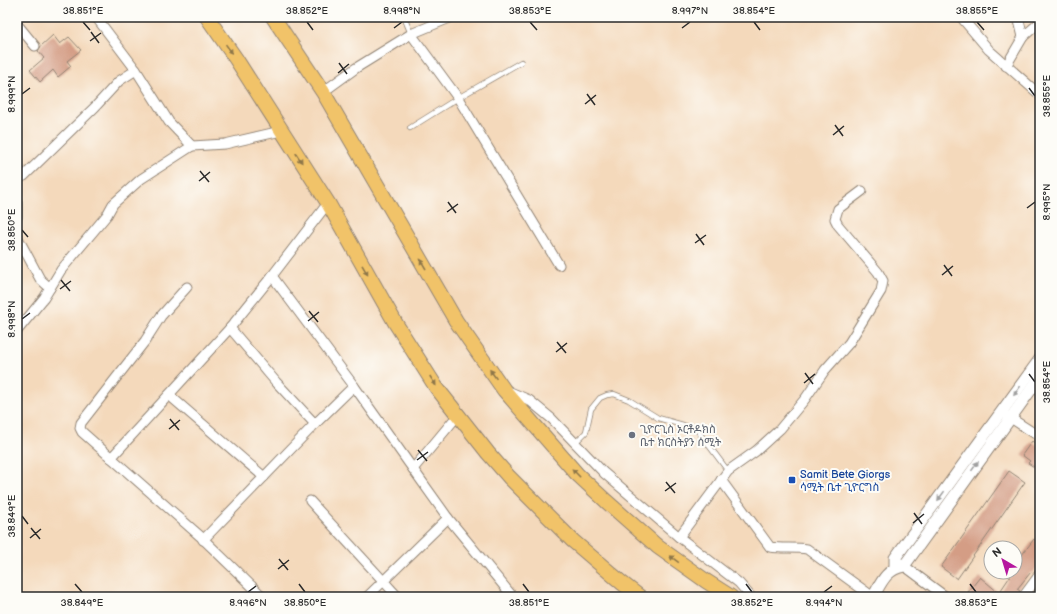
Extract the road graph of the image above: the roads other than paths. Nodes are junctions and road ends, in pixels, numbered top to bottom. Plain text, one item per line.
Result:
1 (96, 17) edge
2 (207, 17) edge
3 (273, 17) edge
4 (404, 17) edge
5 (452, 17) edge
6 (961, 17) edge
7 (1018, 17) edge
8 (1040, 22) edge
9 (17, 24) edge
10 (411, 34) junction
11 (1024, 37) junction
12 (35, 46) dead end
13 (521, 62) dead end
14 (1006, 66) junction
15 (136, 70) junction
16 (322, 92) junction
17 (1040, 94) edge
18 (458, 98) junction
19 (410, 128) dead end
20 (281, 131) junction
21 (192, 146) junction
22 (17, 179) edge
23 (862, 191) dead end
24 (17, 203) edge
25 (328, 203) junction
26 (17, 216) edge
27 (17, 236) edge
28 (559, 264) dead end
29 (272, 276) junction
30 (50, 288) junction
31 (187, 288) dead end
32 (230, 328) junction
33 (17, 331) edge
34 (1040, 359) edge
35 (1040, 377) edge
36 (354, 386) junction
37 (504, 390) junction
38 (169, 395) junction
39 (458, 415) junction
40 (1006, 415) junction
41 (315, 424) junction
42 (1040, 437) edge
43 (575, 443) junction
44 (111, 458) junction
45 (413, 469) junction
46 (728, 471) junction
47 (264, 477) junction
48 (721, 480) junction
49 (310, 501) dead end
50 (448, 518) junction
51 (679, 537) junction
52 (203, 540) junction
53 (898, 564) junction
54 (1040, 574) edge
55 (382, 581) junction
56 (263, 597) edge
57 (367, 597) edge
58 (398, 597) edge
59 (514, 597) edge
60 (640, 597) edge
61 (730, 597) edge
62 (752, 597) edge
63 (873, 597) edge
64 (946, 597) edge
65 (1023, 597) edge

1 - 15 street
2 -> 20 main road
3 - 16 main road
4 - 10 lane
5 - 10 street
6 - 14 street
7 - 11 street
8 - 11 street
9 - 12 street
10 - 16 street
10 - 18 street
11 - 14 street
13 - 18 lane
14 - 17 street
15 - 21 street
15 - 22 street
37 -> 16 main road
18 - 19 lane
18 - 28 street
20 - 21 street
20 -> 25 main road
21 - 30 street
23 - 46 street
24 - 26 street
25 - 29 street
25 -> 39 main road
27 - 30 street
29 - 32 street
29 - 36 street
30 - 33 street
31 - 44 street
32 - 38 street
32 - 41 street
34 -> 40 street
35 - 40 street
36 - 41 street
36 - 45 street
37 - 43 street
61 -> 37 main road
38 - 44 street
38 - 47 street
39 - 45 street
39 - 60 main road
40 - 42 street
40 - 53 street
41 - 47 street
43 - 46 lane
43 - 51 street
44 - 52 street
45 - 50 street
46 - 48 street
47 - 52 street
48 - 51 street
48 - 63 street
49 - 55 street
50 - 55 street
50 - 59 street
51 - 62 street
52 - 56 street
53 - 63 street
53 - 64 street
54 - 65 street
55 - 57 street
55 - 58 street

